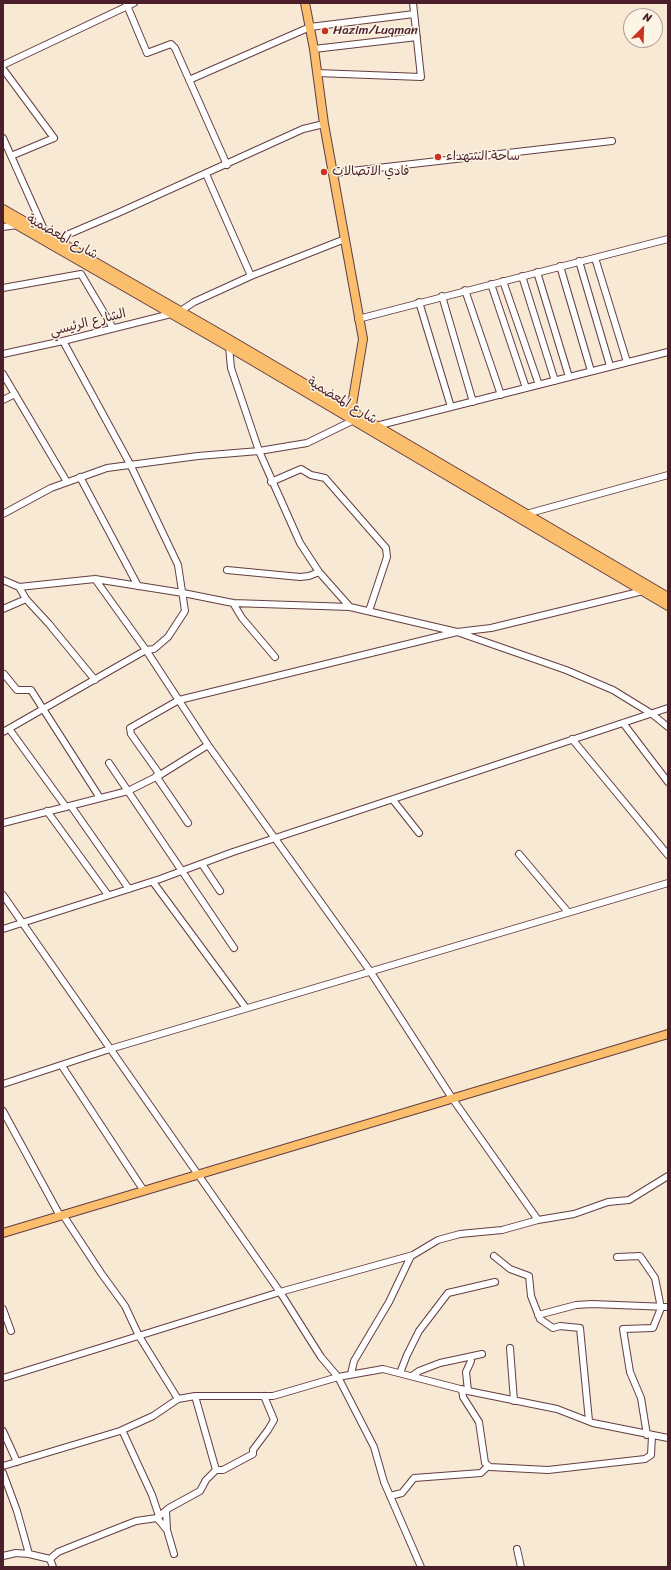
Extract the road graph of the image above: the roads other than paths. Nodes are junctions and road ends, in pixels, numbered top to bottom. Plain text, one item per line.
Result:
1 (134, 3) edge
2 (305, 3) edge
3 (413, 3) edge
4 (127, 4) edge
5 (414, 14) junction
6 (310, 26) junction
7 (417, 37) junction
8 (314, 49) junction
9 (3, 65) edge
10 (3, 69) edge
11 (317, 73) junction
12 (189, 80) junction
13 (324, 124) junction
14 (3, 138) edge
15 (612, 141) dead end
16 (11, 156) junction
17 (227, 165) junction
18 (334, 173) junction
19 (206, 174) junction
20 (3, 209) edge
21 (3, 217) edge
22 (16, 225) junction
23 (3, 227) edge
24 (46, 234) junction
25 (668, 239) edge
26 (55, 240) junction
27 (345, 240) junction
28 (595, 258) junction
29 (579, 261) junction
30 (560, 266) junction
31 (537, 272) junction
32 (250, 276) junction
33 (522, 276) junction
34 (503, 281) junction
35 (491, 284) junction
36 (3, 288) edge
37 (465, 290) junction
38 (442, 296) junction
39 (419, 302) junction
40 (179, 312) junction
41 (168, 314) junction
42 (358, 319) junction
43 (113, 328) junction
44 (220, 338) junction
45 (63, 341) junction
46 (229, 347) junction
47 (668, 352) edge
48 (3, 354) edge
49 (626, 362) junction
50 (610, 366) junction
51 (591, 372) junction
52 (3, 374) edge
53 (569, 377) junction
54 (555, 381) junction
55 (539, 385) junction
56 (526, 388) junction
57 (15, 394) junction
58 (501, 395) junction
59 (3, 400) edge
60 (473, 402) junction
61 (451, 407) junction
62 (351, 411) junction
63 (352, 421) junction
64 (376, 426) junction
65 (259, 451) junction
66 (130, 464) junction
67 (668, 475) edge
68 (80, 476) junction
69 (66, 482) junction
70 (271, 482) junction
71 (3, 514) edge
72 (526, 514) junction
73 (227, 570) dead end
74 (319, 572) junction
75 (95, 579) junction
76 (3, 580) edge
77 (138, 586) junction
78 (19, 587) junction
79 (643, 591) junction
80 (183, 593) junction
81 (668, 597) edge
82 (26, 599) junction
83 (233, 603) junction
84 (668, 606) edge
85 (350, 607) junction
86 (3, 609) edge
87 (369, 611) junction
88 (457, 632) junction
89 (146, 650) junction
90 (275, 657) dead end
91 (4, 674) edge
92 (95, 680) junction
93 (179, 700) junction
94 (668, 708) edge
95 (43, 709) junction
96 (652, 714) junction
97 (623, 723) junction
98 (668, 727) edge
99 (10, 730) junction
100 (3, 732) edge
101 (572, 739) junction
102 (208, 745) junction
103 (109, 763) dead end
104 (158, 776) junction
105 (668, 782) edge
106 (128, 790) junction
107 (100, 798) junction
108 (393, 800) junction
109 (69, 807) junction
110 (47, 811) junction
111 (4, 820) edge
112 (188, 823) dead end
113 (418, 833) dead end
114 (275, 838) junction
115 (519, 854) dead end
116 (668, 855) edge
117 (202, 864) junction
118 (180, 871) junction
119 (153, 882) junction
120 (668, 883) edge
121 (129, 889) junction
122 (220, 891) dead end
123 (3, 895) edge
124 (108, 896) junction
125 (568, 912) junction
126 (22, 923) junction
127 (3, 929) edge
128 (234, 948) dead end
129 (370, 971) junction
130 (246, 1008) junction
131 (668, 1034) edge
132 (110, 1049) junction
133 (62, 1066) junction
134 (3, 1084) edge
135 (452, 1098) junction
136 (3, 1111) edge
137 (198, 1175) junction
138 (668, 1176) edge
139 (144, 1191) junction
140 (63, 1215) junction
141 (538, 1220) junction
142 (3, 1233) edge
143 (411, 1256) junction
144 (494, 1256) dead end
145 (617, 1257) dead end
146 (495, 1282) dead end
147 (280, 1292) junction
148 (668, 1307) edge
149 (661, 1308) junction
150 (3, 1309) edge
151 (538, 1315) junction
152 (11, 1331) dead end
153 (139, 1336) junction
154 (510, 1348) dead end
155 (482, 1354) dead end
156 (470, 1357) junction
157 (400, 1373) junction
158 (351, 1374) junction
159 (412, 1376) junction
160 (338, 1377) junction
161 (3, 1378) edge
162 (465, 1390) junction
163 (194, 1396) junction
164 (264, 1396) junction
165 (178, 1399) junction
166 (514, 1401) junction
167 (589, 1421) junction
168 (122, 1430) junction
169 (3, 1431) edge
170 (650, 1436) junction
171 (668, 1438) edge
172 (17, 1462) junction
173 (3, 1466) edge
174 (488, 1466) junction
175 (216, 1470) junction
176 (3, 1473) edge
177 (390, 1496) junction
178 (166, 1511) junction
179 (158, 1517) junction
180 (167, 1530) junction
181 (517, 1548) dead end
182 (29, 1554) junction
183 (174, 1554) dead end
184 (3, 1556) edge
185 (50, 1559) junction
186 (53, 1567) edge
187 (421, 1567) edge
188 (521, 1567) edge

1 - 4 street
2 - 6 main road
3 - 5 street
4 - 9 street
4 - 12 street
5 - 6 street
5 - 7 street
6 - 8 main road
6 - 12 street
7 - 8 street
7 - 11 street
8 - 11 main road
10 - 16 street
11 - 13 main road
12 - 17 street
13 - 17 street
13 - 18 main road
14 - 16 street
15 - 18 street
16 - 24 street
17 - 19 street
18 - 27 main road
19 - 26 street
19 - 32 street
20 - 24 main road, شارع المعضمية
21 - 22 main road, شارع المعضمية
22 - 23 street
22 - 41 main road, شارع المعضمية
24 - 26 main road, شارع المعضمية
25 - 28 street
26 - 40 main road, شارع المعضمية
27 - 32 street
27 - 42 main road
28 - 29 street
28 - 49 street
29 - 30 street
29 - 50 street
30 - 31 street
30 - 51 street
31 - 33 street
31 - 53 street
32 - 40 street
33 - 34 street
33 - 54 street
34 - 35 street
34 - 55 street
35 - 37 street
35 - 56 street
36 - 43 street
37 - 38 street
37 - 58 street
38 - 39 street
38 - 60 street
39 - 42 street
39 - 61 street
40 - 41 street, الشارع الرئيسي
40 - 44 main road, شارع المعضمية
41 - 43 street, الشارع الرئيسي
41 - 44 main road, شارع المعضمية
42 - 62 main road
43 - 45 street, الشارع الرئيسي
44 - 46 main road, شارع المعضمية
44 - 62 main road, شارع المعضمية
45 - 48 street, الشارع الرئيسي
45 - 66 street
46 - 63 main road, شارع المعضمية
46 - 65 street
47 - 49 street
49 - 50 street
50 - 51 street
51 - 53 street
52 - 57 street
53 - 54 street
54 - 55 street
55 - 56 street
56 - 58 street
57 - 59 street
57 - 69 street
58 - 60 street
60 - 61 street
61 - 64 street
62 - 64 main road, شارع المعضمية
63 - 65 street
63 - 79 main road, شارع المعضمية
64 - 72 main road, شارع المعضمية
65 - 66 street
65 - 70 street
66 - 68 street
66 - 80 street
67 - 72 street
68 - 69 street
68 - 77 street
69 - 71 street
70 - 74 street
70 - 87 street
72 - 81 main road, شارع المعضمية
73 - 74 street
74 - 85 street
75 - 77 street
75 - 78 street
75 - 89 street
76 - 78 street
77 - 80 street
78 - 82 street
79 - 84 main road, شارع المعضمية
79 - 88 street
80 - 83 street
80 - 89 street
82 - 86 street
82 - 92 street
83 - 85 street
83 - 90 street
85 - 87 street
87 - 88 street
88 - 93 street
88 - 96 street
89 - 92 street
89 - 93 street
91 - 95 street
92 - 95 street
93 - 102 street
93 - 104 street
94 - 96 street
95 - 99 street
95 - 107 street
96 - 97 street
96 - 98 street
97 - 101 street
97 - 105 street
99 - 100 street
99 - 109 street
101 - 108 street
101 - 116 street
102 - 104 street
102 - 114 street
103 - 106 street
104 - 106 street
104 - 112 street
106 - 107 street
106 - 118 street
107 - 109 street
108 - 113 street
108 - 114 street
109 - 110 street
109 - 121 street
110 - 111 street
110 - 124 street
114 - 117 street
114 - 129 street
115 - 125 street
117 - 118 street
117 - 122 street
118 - 119 street
118 - 128 street
119 - 121 street
119 - 130 street
120 - 125 street
121 - 124 street
123 - 126 street
124 - 126 street
125 - 129 street
126 - 127 street
126 - 132 street
129 - 130 street
129 - 135 street
130 - 132 street
131 - 135 main road
132 - 133 street
132 - 137 street
133 - 134 street
133 - 139 street
135 - 137 main road
135 - 141 street
136 - 140 street
137 - 139 main road
137 - 147 street
138 - 141 street
139 - 140 main road
140 - 142 main road
140 - 153 street
141 - 143 street
143 - 147 street
143 - 158 street
144 - 151 street
145 - 149 street
146 - 157 street
147 - 153 street
147 - 160 street
148 - 149 street
149 - 151 street
149 - 170 street
150 - 152 street
151 - 167 street
153 - 161 street
153 - 165 street
154 - 166 street
155 - 156 street
156 - 159 street
156 - 162 street
157 - 158 street
157 - 159 street
158 - 160 street
159 - 162 street
160 - 164 street
160 - 177 street
162 - 166 street
162 - 174 street
163 - 164 street
163 - 165 street
163 - 175 street
164 - 175 street
165 - 168 street
166 - 167 street
167 - 170 street
168 - 172 street
168 - 179 street
169 - 172 street
170 - 171 street
170 - 174 street
172 - 173 street
174 - 177 street
175 - 178 street
176 - 182 street
177 - 187 street
178 - 179 street
178 - 180 street
179 - 180 street
179 - 185 street
180 - 183 street
181 - 188 street
182 - 184 street
182 - 185 street
185 - 186 street

